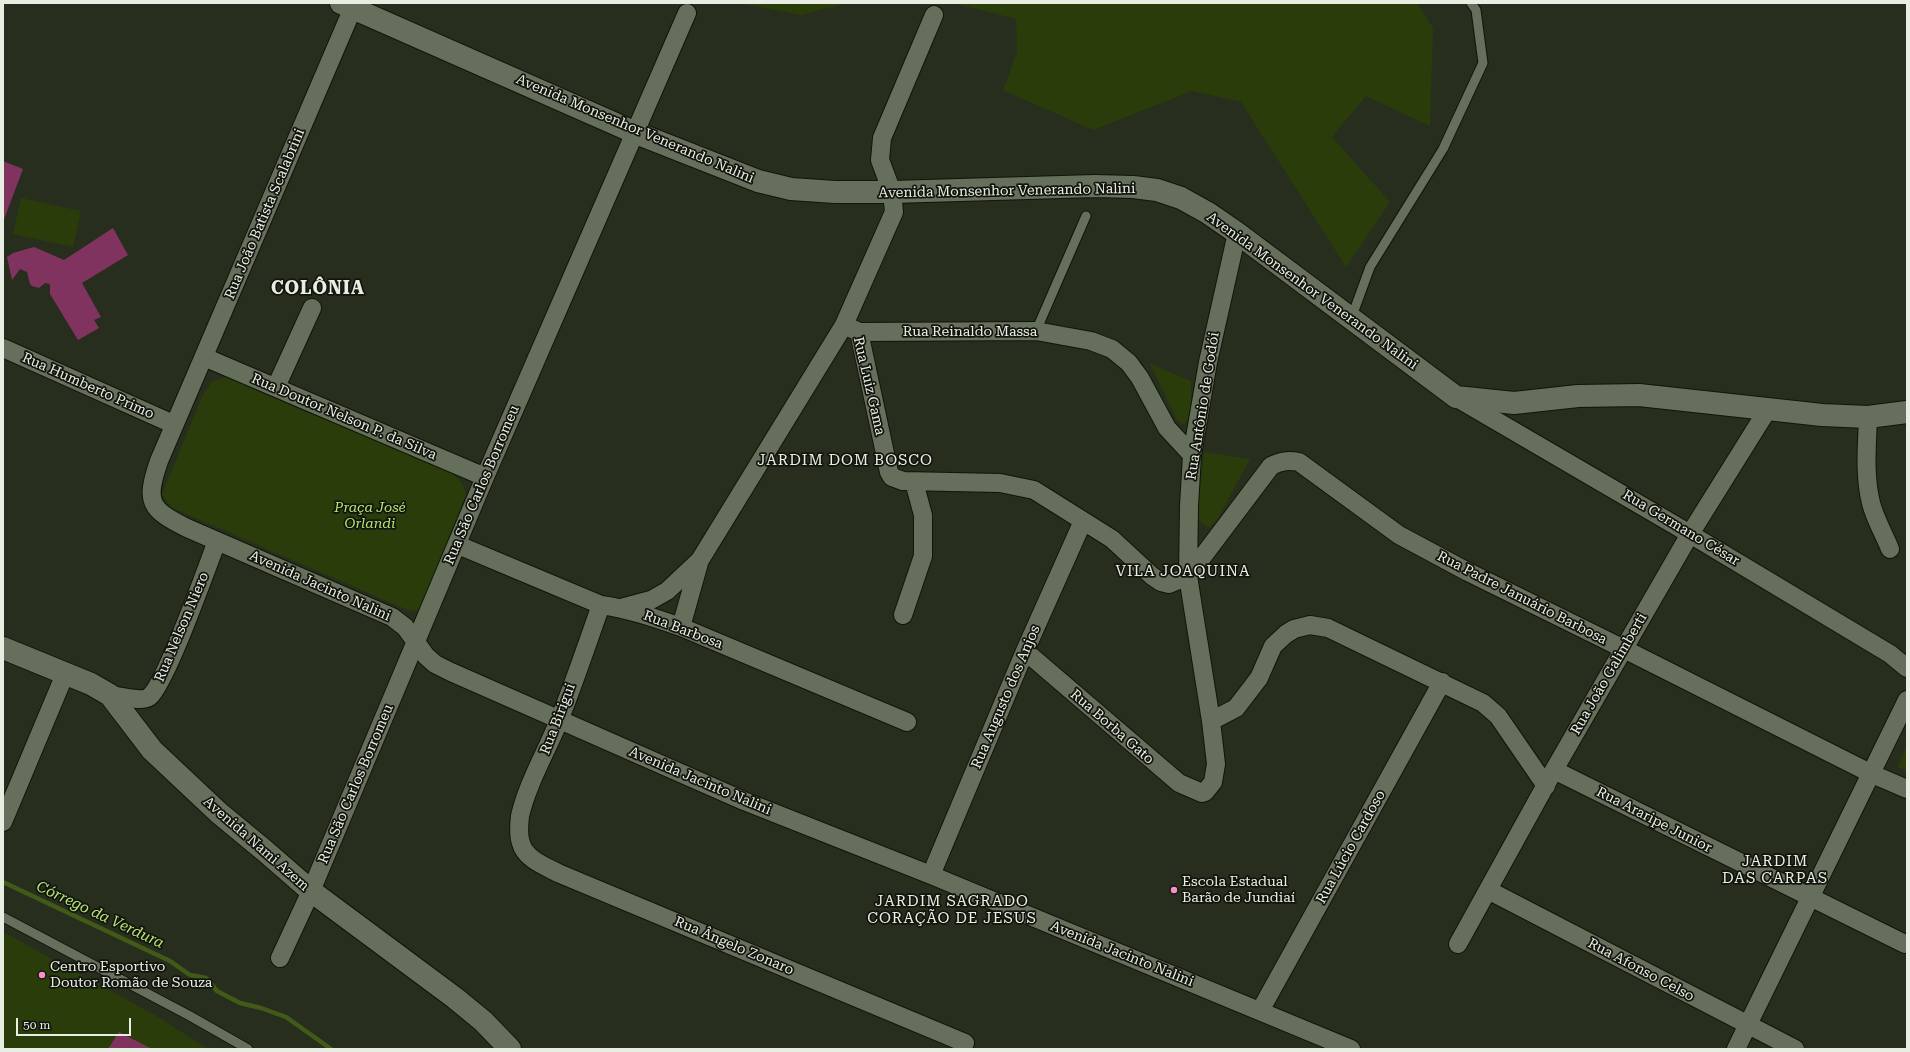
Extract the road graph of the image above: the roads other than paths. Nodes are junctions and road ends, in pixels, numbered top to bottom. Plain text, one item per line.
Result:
1 (1471, 3) edge
2 (350, 5) edge
3 (687, 13) dead end
4 (934, 15) dead end
5 (636, 133) junction
6 (892, 192) junction
7 (1086, 216) dead end
8 (1237, 233) junction
9 (312, 308) dead end
10 (1351, 319) junction
11 (852, 329) junction
12 (1036, 331) junction
13 (3, 348) edge
14 (204, 356) junction
15 (276, 387) junction
16 (1456, 397) junction
17 (1768, 409) junction
18 (1907, 412) edge
19 (1868, 417) junction
20 (174, 424) junction
21 (1192, 455) junction
22 (485, 477) junction
23 (914, 482) junction
24 (1083, 521) junction
25 (1690, 534) junction
26 (217, 541) junction
27 (458, 545) junction
28 (1890, 549) dead end
29 (700, 560) junction
30 (1188, 576) junction
31 (601, 605) junction
32 (621, 608) junction
33 (903, 615) dead end
34 (681, 627) junction
35 (416, 640) junction
36 (3, 648) edge
37 (1624, 649) junction
38 (1025, 651) junction
39 (1905, 666) edge
40 (65, 674) junction
41 (1442, 682) junction
42 (110, 695) junction
43 (1907, 700) edge
44 (559, 721) junction
45 (1211, 721) junction
46 (907, 722) dead end
47 (1554, 770) junction
48 (1872, 774) junction
49 (1546, 786) junction
50 (1907, 789) edge
51 (1205, 792) joint
52 (3, 822) edge
53 (519, 834) joint
54 (931, 875) junction
55 (1488, 890) junction
56 (311, 891) junction
57 (1810, 899) junction
58 (3, 917) edge
59 (1458, 944) dead end
60 (1905, 944) dead end
61 (280, 958) dead end
62 (1260, 1011) junction
63 (1748, 1026) junction
64 (965, 1043) dead end
65 (248, 1049) edge
66 (510, 1049) edge
67 (1351, 1049) edge
68 (1736, 1049) edge
69 (1795, 1049) edge

1 - 10 lane
2 - 5 street, Avenida Monsenhor Venerando Nalini
2 - 14 street, Rua João Batista Scalabrini
3 - 5 street, Rua São Carlos Borromeu
4 - 6 street
5 - 6 street, Avenida Monsenhor Venerando Nalini
5 - 22 street, Rua São Carlos Borromeu
6 - 8 street, Avenida Monsenhor Venerando Nalini
6 - 11 street
7 - 12 lane
8 - 10 street, Avenida Monsenhor Venerando Nalini
8 - 21 street, Rua Antônio de Godói
9 - 15 street
10 - 16 street, Avenida Monsenhor Venerando Nalini
11 - 12 street, Rua Reinaldo Massa
11 - 23 street, Rua Luiz Gama
11 - 29 street
12 - 21 street, Rua Reinaldo Massa
13 - 20 street, Rua Humberto Primo
14 - 15 street, Rua Doutor Nelson P. da Silva
14 - 20 street, Rua João Batista Scalabrini
15 - 22 street, Rua Doutor Nelson P. da Silva
16 - 17 street
16 - 25 street, Rua Germano César
17 - 19 street
17 - 25 street, Rua João Galimberti
18 - 19 street
19 - 28 street
20 - 26 street, Avenida Jacinto Nalini
21 - 30 street, Rua Antônio de Godói
22 - 27 street, Rua São Carlos Borromeu
23 - 24 street
23 - 33 street
24 - 30 street
24 - 38 street, Rua Augusto dos Anjos
25 - 37 street, Rua João Galimberti
25 - 39 street, Rua Germano César
26 - 35 street, Avenida Jacinto Nalini
26 - 42 street, Rua Nelson Niero
27 - 31 street, Rua Barbosa
27 - 35 street, Rua São Carlos Borromeu
29 - 32 street
29 - 34 street
30 - 37 street, Rua Padre Januário Barbosa
30 - 45 street, Rua Antônio de Godói
31 - 32 street, Rua Barbosa
31 - 44 street, Rua Birigui
32 - 34 street, Rua Barbosa
34 - 46 street, Rua Barbosa
35 - 44 street, Avenida Jacinto Nalini
35 - 56 street, Rua São Carlos Borromeu
36 - 40 street, Avenida Nami Azem
37 - 47 street, Rua João Galimberti
37 - 48 street, Rua Padre Januário Barbosa
38 - 51 street, Rua Borba Gato
38 - 54 street, Rua Augusto dos Anjos
40 - 42 street, Avenida Nami Azem
40 - 52 street
41 - 45 street
41 - 49 street
41 - 62 street, Rua Lúcio Cardoso
42 - 56 street, Avenida Nami Azem
43 - 48 street
44 - 53 street, Rua Birigui
44 - 54 street, Avenida Jacinto Nalini
45 - 51 street, Rua Antônio de Godói
47 - 49 street, Rua João Galimberti
47 - 57 street, Rua Araripe Junior
48 - 50 street, Rua Padre Januário Barbosa
48 - 57 street
49 - 55 street, Rua João Galimberti
53 - 64 street, Rua Ângelo Zonaro
54 - 62 street, Avenida Jacinto Nalini
55 - 59 street, Rua João Galimberti
55 - 63 street, Rua Afonso Celso
56 - 61 street, Rua São Carlos Borromeu
56 - 66 street, Avenida Nami Azem
57 - 60 street, Rua Araripe Junior
57 - 63 street
58 - 65 lane
62 - 67 street, Avenida Jacinto Nalini
63 - 68 street
63 - 69 street, Rua Afonso Celso

